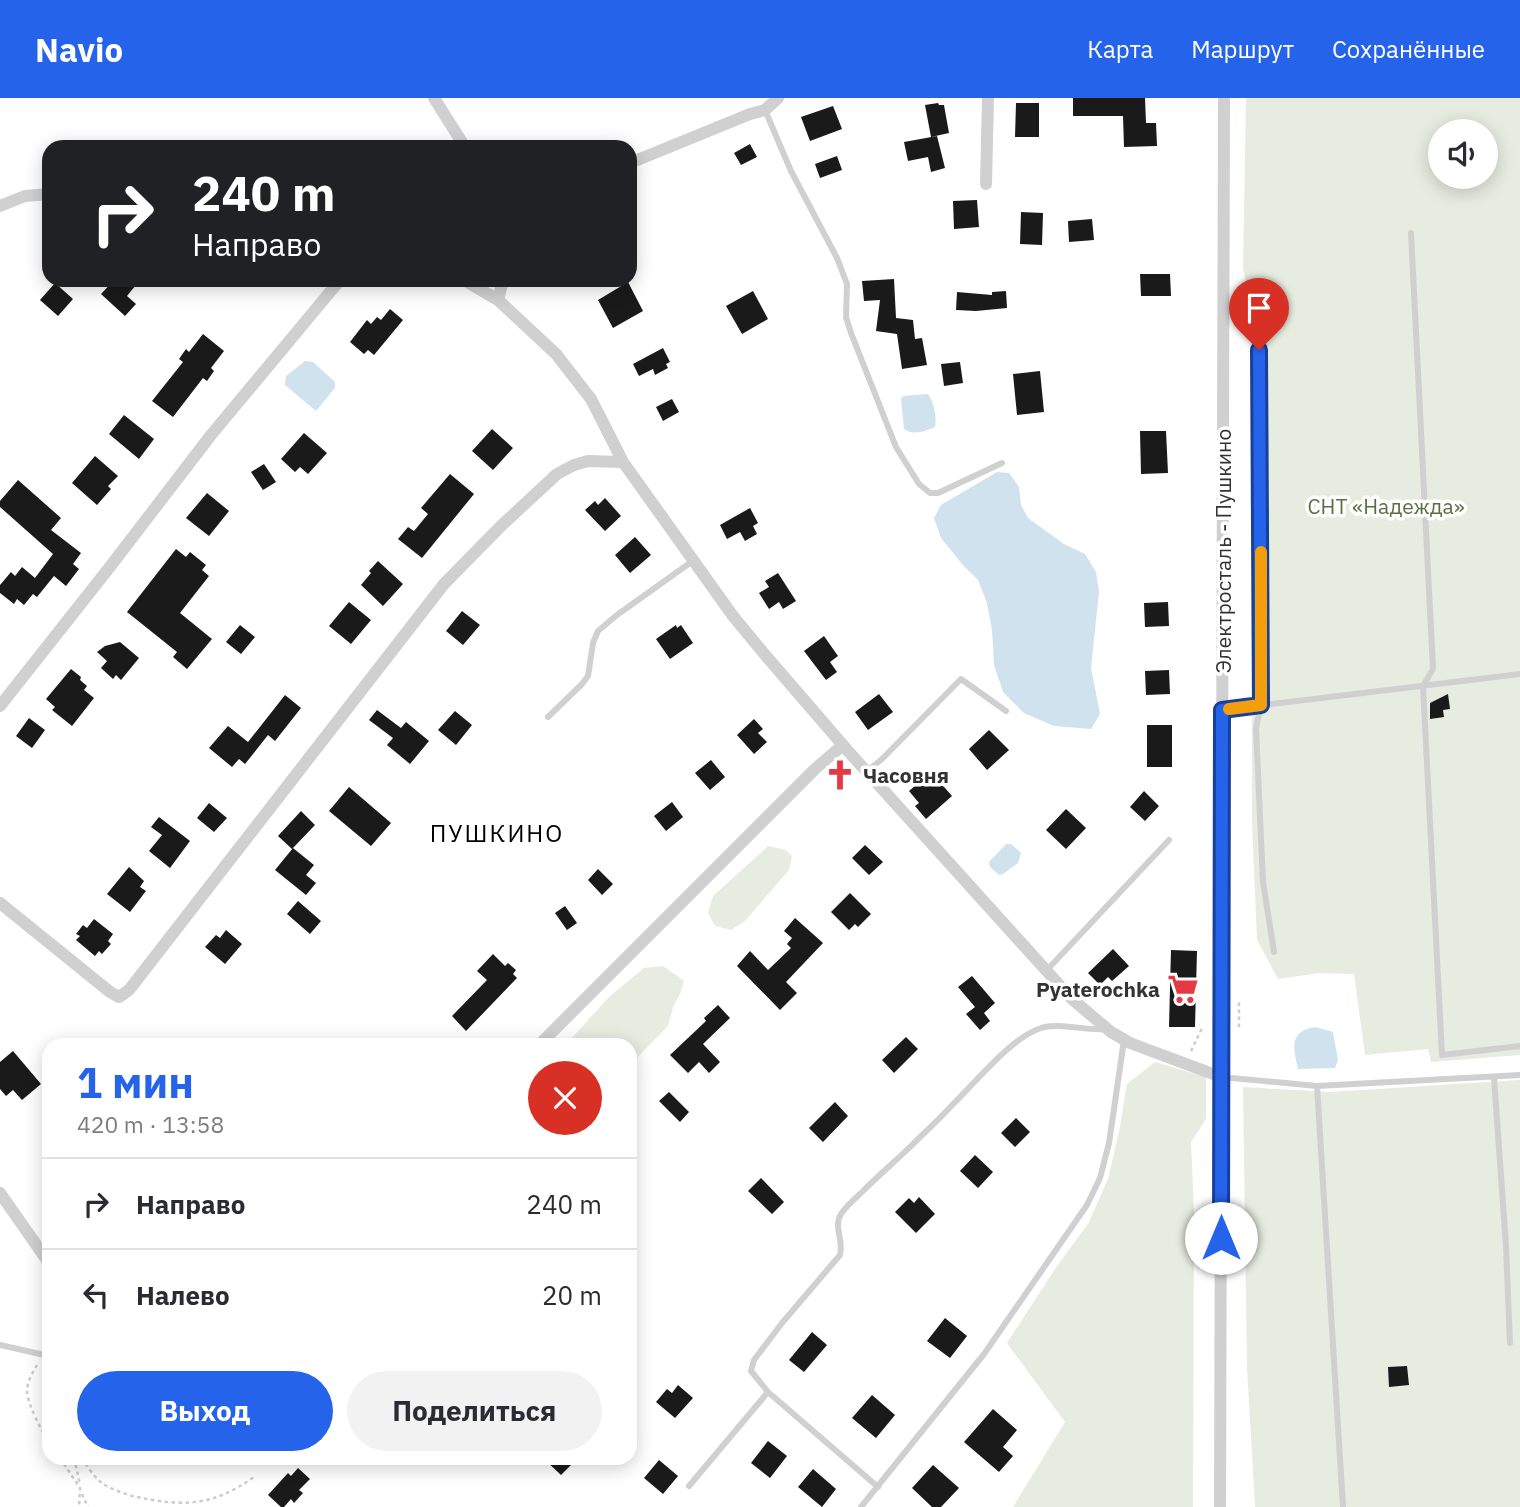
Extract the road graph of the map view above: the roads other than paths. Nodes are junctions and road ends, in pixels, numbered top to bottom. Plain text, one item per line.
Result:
1 (434, 98) edge
2 (778, 98) edge
3 (988, 98) edge
4 (1224, 98) edge
5 (765, 110) junction
6 (461, 140) edge
7 (637, 160) edge
8 (986, 184) dead end
9 (42, 195) edge
10 (0, 206) edge
11 (1411, 233) dead end
12 (334, 287) edge
13 (476, 287) edge
14 (501, 287) edge
15 (498, 300) junction
16 (1259, 324) dead end
17 (623, 462) junction
18 (1002, 463) dead end
19 (694, 560) junction
20 (1520, 674) edge
21 (1423, 686) junction
22 (1261, 705) junction
23 (0, 706) edge
24 (1222, 710) junction
25 (1006, 711) dead end
26 (548, 717) dead end
27 (843, 745) junction
28 (867, 771) junction
29 (1169, 839) dead end
30 (0, 903) edge
31 (1274, 952) dead end
32 (1046, 971) junction
33 (1107, 1029) junction
34 (546, 1038) edge
35 (1124, 1040) junction
36 (1520, 1046) edge
37 (1520, 1075) edge
38 (1222, 1077) junction
39 (1494, 1078) junction
40 (1317, 1086) junction
41 (0, 1193) edge
42 (42, 1253) edge
43 (1510, 1343) dead end
44 (0, 1345) edge
45 (42, 1355) edge
46 (768, 1392) junction
47 (689, 1486) dead end
48 (878, 1487) junction
49 (861, 1507) edge
50 (1220, 1507) edge
51 (1343, 1507) edge

1 - 6 street
2 - 5 street
3 - 8 street
4 - 24 street, Электросталь - Пушкино
5 - 7 street
5 - 18 lane
9 - 10 street
11 - 21 lane
12 - 23 street
13 - 15 street
14 - 15 street
15 - 17 street
16 - 22 lane
17 - 19 street
17 - 30 street
19 - 26 lane
19 - 27 street
20 - 21 lane
21 - 22 lane
21 - 36 lane
22 - 24 lane
22 - 31 lane
24 - 38 street, Электросталь - Пушкино
25 - 28 lane
27 - 28 street
27 - 34 street
28 - 32 street
29 - 32 lane
32 - 33 street
33 - 35 street
33 - 46 lane
35 - 38 street
35 - 48 lane
37 - 39 lane
38 - 40 lane
38 - 50 street, Электросталь - Пушкино
39 - 40 lane
39 - 43 lane
40 - 51 lane
41 - 42 street
44 - 45 lane
46 - 47 lane
46 - 48 lane
48 - 49 lane

